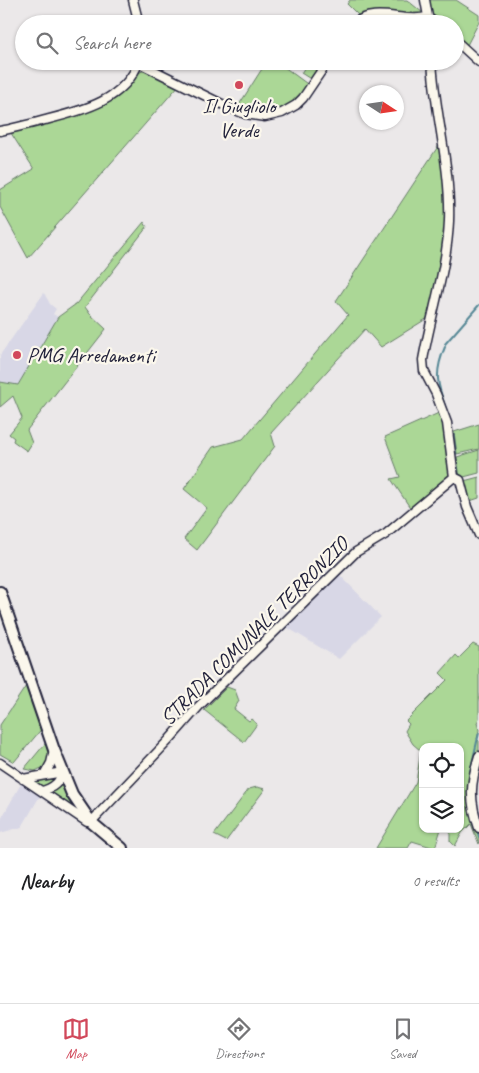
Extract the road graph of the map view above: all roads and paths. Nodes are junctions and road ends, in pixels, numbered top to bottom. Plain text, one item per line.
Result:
1 (133, 0) edge
2 (425, 0) edge
3 (137, 15) edge
4 (427, 15) edge
5 (464, 48) edge
6 (479, 62) edge
7 (135, 70) edge
8 (155, 70) edge
9 (322, 70) edge
10 (433, 70) edge
11 (0, 131) edge
12 (454, 477) junction
13 (479, 535) edge
14 (0, 592) edge
15 (54, 750) junction
16 (479, 756) edge
17 (0, 763) edge
18 (63, 772) junction
19 (45, 774) junction
20 (23, 779) junction
21 (42, 791) junction
22 (91, 822) junction
23 (479, 828) edge
24 (122, 848) edge

1 - 3 street
2 - 4 street
5 - 6 street
7 - 11 street
8 - 9 street
10 - 12 street
12 - 13 street
12 - 22 street, STRADA COMUNALE TERRONZIO
14 - 15 main road
15 - 18 main road
15 - 19 street
16 - 23 street
17 - 20 street
18 - 19 street
18 - 21 street
18 - 22 main road
19 - 20 street
20 - 21 street
21 - 22 street
22 - 24 main road

